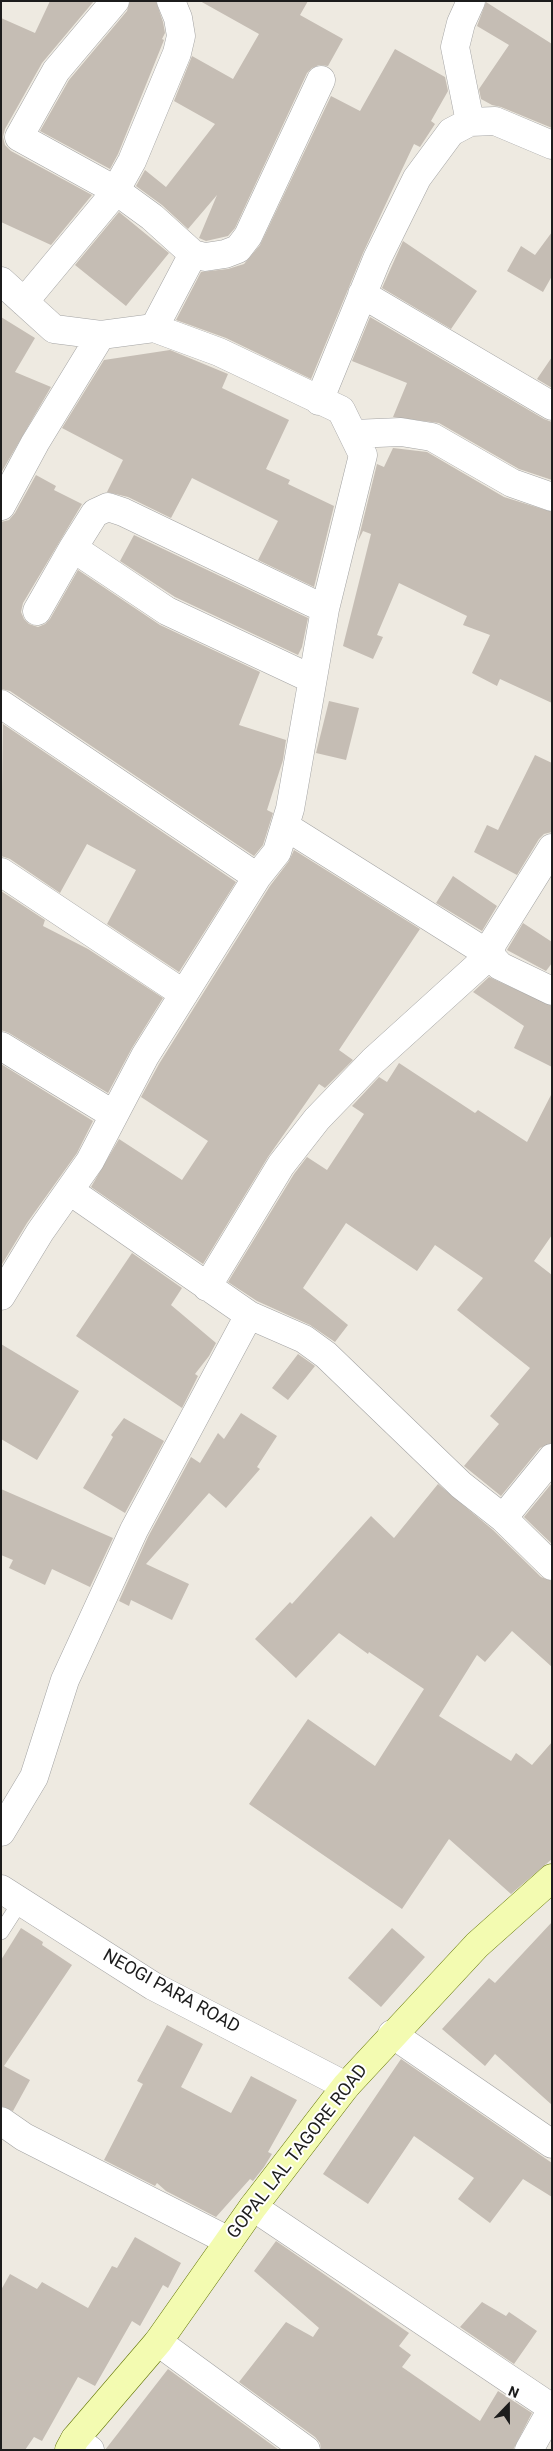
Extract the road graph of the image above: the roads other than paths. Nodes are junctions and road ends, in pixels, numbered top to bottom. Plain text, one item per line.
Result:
1 (115, 1) edge
2 (171, 1) edge
3 (471, 1) edge
4 (320, 80) dead end
5 (470, 122) junction
6 (552, 145) edge
7 (115, 190) junction
8 (193, 254) junction
9 (1, 281) edge
10 (362, 294) junction
11 (24, 302) junction
12 (154, 328) junction
13 (101, 335) junction
14 (319, 401) junction
15 (552, 406) edge
16 (352, 434) junction
17 (552, 497) edge
18 (1, 506) edge
19 (73, 548) junction
20 (325, 609) junction
21 (38, 611) dead end
22 (312, 679) junction
23 (1, 704) edge
24 (285, 826) junction
25 (552, 848) edge
26 (1, 872) edge
27 (257, 877) junction
28 (490, 955) junction
29 (552, 991) edge
30 (184, 994) junction
31 (1, 1046) edge
32 (114, 1115) junction
33 (70, 1191) junction
34 (207, 1287) junction
35 (1, 1296) edge
36 (249, 1314) junction
37 (552, 1458) edge
38 (503, 1518) junction
39 (552, 1566) edge
40 (1, 1832) edge
41 (552, 1878) edge
42 (11, 1895) edge
43 (1, 1932) edge
44 (392, 2034) junction
45 (346, 2086) junction
46 (1, 2121) edge
47 (552, 2144) edge
48 (253, 2207) junction
49 (228, 2241) junction
50 (158, 2342) junction
51 (552, 2408) edge
52 (78, 2446) edge
53 (306, 2450) edge
54 (528, 2450) edge

1 - 7 street
2 - 7 street
3 - 5 street
4 - 8 street
5 - 6 street
5 - 10 street
7 - 8 street
7 - 11 street
8 - 12 street
9 - 11 street
10 - 14 street
10 - 15 street
11 - 13 street
12 - 13 street
12 - 14 street
13 - 18 street
14 - 16 street
16 - 17 street
16 - 20 street
19 - 20 street
19 - 21 street
19 - 22 street
20 - 22 street
22 - 24 street
23 - 27 street
24 - 27 street
24 - 28 street
25 - 28 street
26 - 30 street
27 - 30 street
28 - 29 street
28 - 34 street
30 - 32 street
31 - 32 street
32 - 33 street
33 - 34 street
33 - 35 street
34 - 36 street
36 - 38 street
36 - 40 street
37 - 38 street
38 - 39 street
41 - 44 street, GOPAL LAL TAGORE ROAD
42 - 43 lane
42 - 45 street, NEOGI PARA ROAD
44 - 45 street, GOPAL LAL TAGORE ROAD
44 - 47 street
45 - 48 street, GOPAL LAL TAGORE ROAD
46 - 49 street
48 - 49 street, GOPAL LAL TAGORE ROAD
48 - 51 street
49 - 50 street, GOPAL LAL TAGORE ROAD
50 - 52 street, GOPAL LAL TAGORE ROAD
50 - 53 street
51 - 54 street

